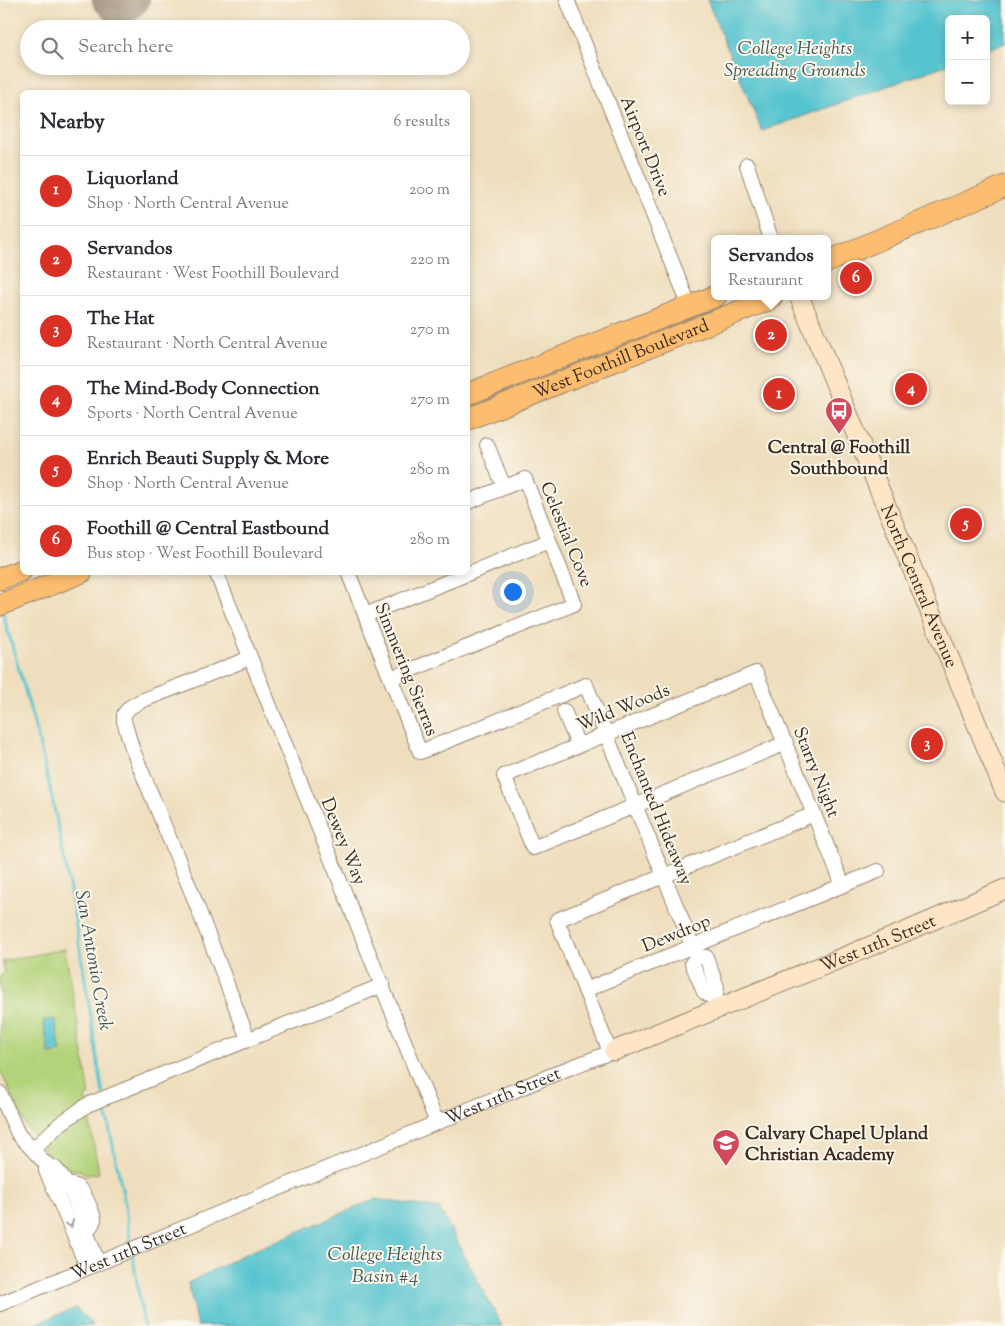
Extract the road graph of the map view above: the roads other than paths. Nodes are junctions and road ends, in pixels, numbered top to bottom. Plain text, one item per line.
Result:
1 (567, 0) edge
2 (746, 165) dead end
3 (1005, 186) edge
4 (770, 235) edge
5 (831, 260) edge
6 (711, 298) edge
7 (768, 300) edge
8 (801, 300) edge
9 (690, 307) junction
10 (644, 325) junction
11 (542, 365) junction
12 (578, 376) junction
13 (470, 393) edge
14 (470, 415) edge
15 (470, 418) edge
16 (487, 445) dead end
17 (504, 487) junction
18 (470, 501) edge
19 (549, 541) junction
20 (470, 573) edge
21 (74, 575) edge
22 (217, 575) edge
23 (349, 575) edge
24 (464, 575) edge
25 (5, 602) edge
26 (365, 615) junction
27 (250, 658) junction
28 (756, 673) joint
29 (391, 678) junction
30 (586, 685) joint
31 (564, 712) dead end
32 (607, 734) junction
33 (786, 743) junction
34 (578, 745) junction
35 (1005, 792) edge
36 (635, 806) junction
37 (814, 814) junction
38 (878, 871) dead end
39 (664, 876) junction
40 (843, 885) junction
41 (1005, 889) edge
42 (695, 951) junction
43 (712, 972) junction
44 (698, 977) junction
45 (382, 985) junction
46 (585, 990) junction
47 (717, 1003) junction
48 (248, 1039) junction
49 (612, 1051) junction
50 (0, 1093) edge
51 (437, 1124) junction
52 (33, 1149) junction
53 (61, 1188) junction
54 (93, 1265) junction
55 (0, 1304) edge

1 - 9 street, Airport Drive
2 - 4 street
3 - 5 main road
6 - 9 main road, West Foothill Boulevard
7 - 12 main road, West Foothill Boulevard
8 - 35 main road, North Central Avenue
9 - 10 main road, West Foothill Boulevard
10 - 11 main road, West Foothill Boulevard
10 - 12 main road
11 - 13 main road, West Foothill Boulevard
11 - 14 main road
12 - 15 main road, West Foothill Boulevard
16 - 17 street
17 - 18 street
17 - 19 street, Celestial Cove
19 - 20 street
19 - 29 street, Celestial Cove
21 - 25 main road
22 - 27 street, Dewey Way
23 - 26 street, Simmering Sierras
24 - 26 street
26 - 29 street, Simmering Sierras
27 - 45 street, Dewey Way
27 - 48 street
28 - 32 street, Wild Woods
28 - 33 street, Starry Night
29 - 30 street, Simmering Sierras
30 - 32 street, Enchanted Hideaway
31 - 34 street
32 - 34 street, Wild Woods
32 - 36 street, Enchanted Hideaway
33 - 36 street
33 - 37 street, Starry Night
34 - 36 street, Wild Woods
36 - 39 street, Enchanted Hideaway
37 - 39 street
37 - 40 street, Starry Night
38 - 40 street, Dewdrop
39 - 42 street, Enchanted Hideaway
39 - 46 street
40 - 42 street, Dewdrop
41 - 47 main road, West 11th Street
42 - 43 street
42 - 44 street
42 - 46 street, Dewdrop
43 - 44 street
43 - 47 street
44 - 47 street
45 - 48 street
45 - 51 street, Dewey Way
46 - 49 street
47 - 49 main road, West 11th Street
48 - 52 street
49 - 51 street, West 11th Street
50 - 52 street
51 - 54 street, West 11th Street
52 - 53 street
53 -> 54 street
53 - 54 street
54 - 55 street, West 11th Street

